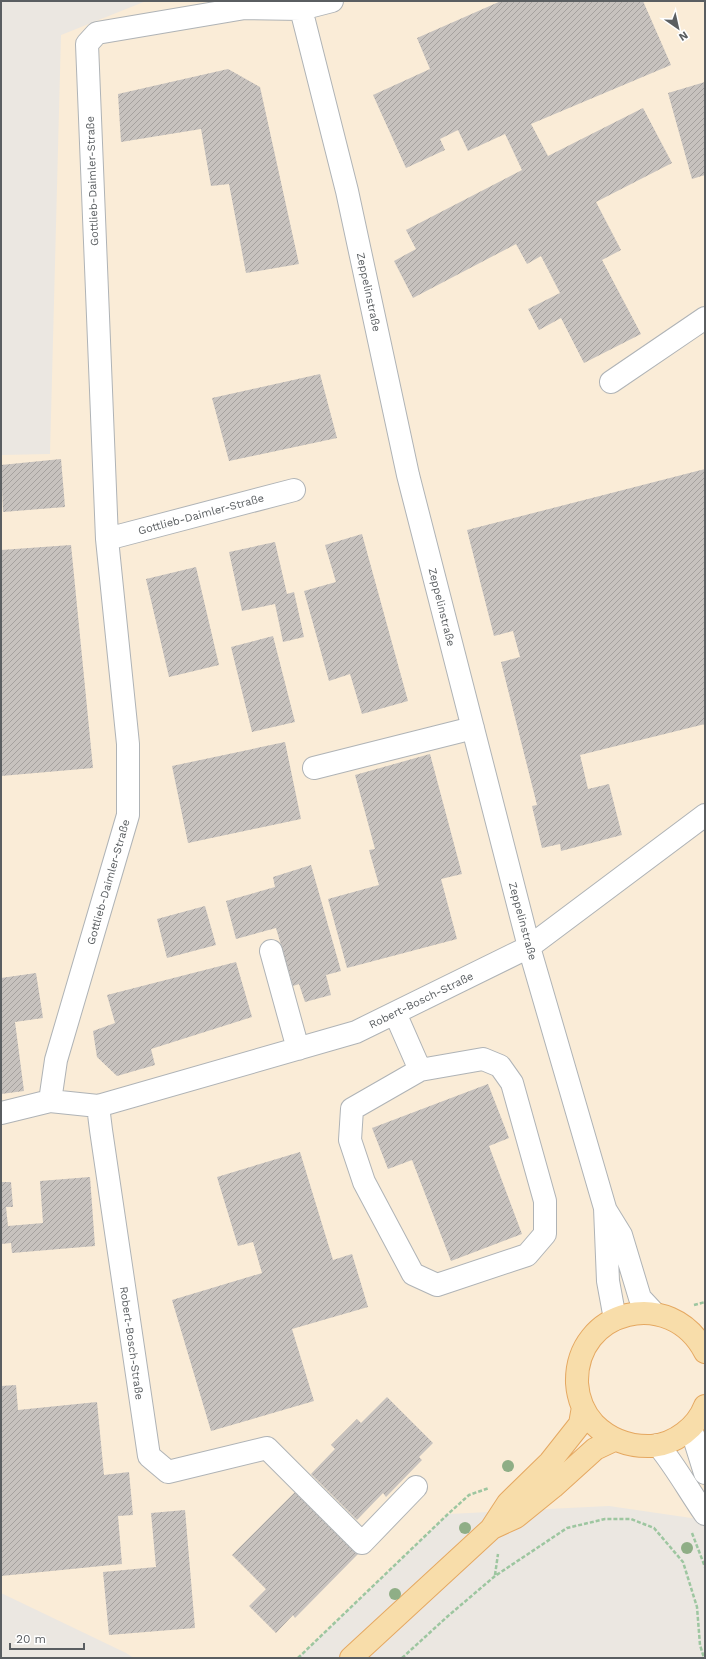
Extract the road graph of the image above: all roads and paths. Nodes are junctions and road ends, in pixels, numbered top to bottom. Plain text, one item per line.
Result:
1 (332, 1) edge
2 (300, 5) edge
3 (705, 318) edge
4 (612, 382) dead end
5 (294, 490) dead end
6 (107, 539) junction
7 (473, 728) junction
8 (314, 768) dead end
9 (705, 815) edge
10 (529, 947) junction
11 (271, 951) dead end
12 (395, 1013) junction
13 (298, 1048) junction
14 (420, 1070) junction
15 (50, 1102) junction
16 (98, 1106) junction
17 (1, 1113) edge
18 (605, 1208) junction
19 (654, 1312) junction
20 (615, 1319) junction
21 (696, 1323) edge
22 (705, 1352) edge
23 (705, 1406) edge
24 (583, 1407) junction
25 (691, 1428) junction
26 (614, 1440) junction
27 (658, 1445) junction
28 (705, 1473) edge
29 (416, 1487) dead end
30 (491, 1487) dead end
31 (705, 1514) edge
32 (491, 1529) junction
33 (298, 1658) edge
34 (350, 1658) edge
35 (402, 1658) edge
36 (704, 1658) edge

1 - 2 street, Gottlieb-Daimler-Straße
2 - 6 street, Gottlieb-Daimler-Straße
2 - 7 street, Zeppelinstraße
3 - 4 street
5 - 6 street, Gottlieb-Daimler-Straße
6 - 15 street, Gottlieb-Daimler-Straße
7 - 8 street
7 - 10 street, Zeppelinstraße
9 - 10 street, Robert-Bosch-Straße
10 - 12 street, Robert-Bosch-Straße
10 - 18 street, Zeppelinstraße
11 - 13 street
12 - 13 street, Robert-Bosch-Straße
12 - 14 street
13 - 16 street, Robert-Bosch-Straße
14 - 14 street
15 - 16 street, Robert-Bosch-Straße
15 - 17 street, Robert-Bosch-Straße
16 - 29 street, Robert-Bosch-Straße
18 - 19 street, Zeppelinstraße
18 - 20 street, Zeppelinstraße
19 - 20 main road
19 - 21 main road
20 - 24 main road
21 - 22 main road
23 - 25 main road
24 - 26 main road
24 - 32 main road
25 - 27 main road
25 - 28 street
26 - 27 main road
26 - 32 main road
27 - 31 street
30 - 33 path
32 - 34 main road
35 - 36 path

